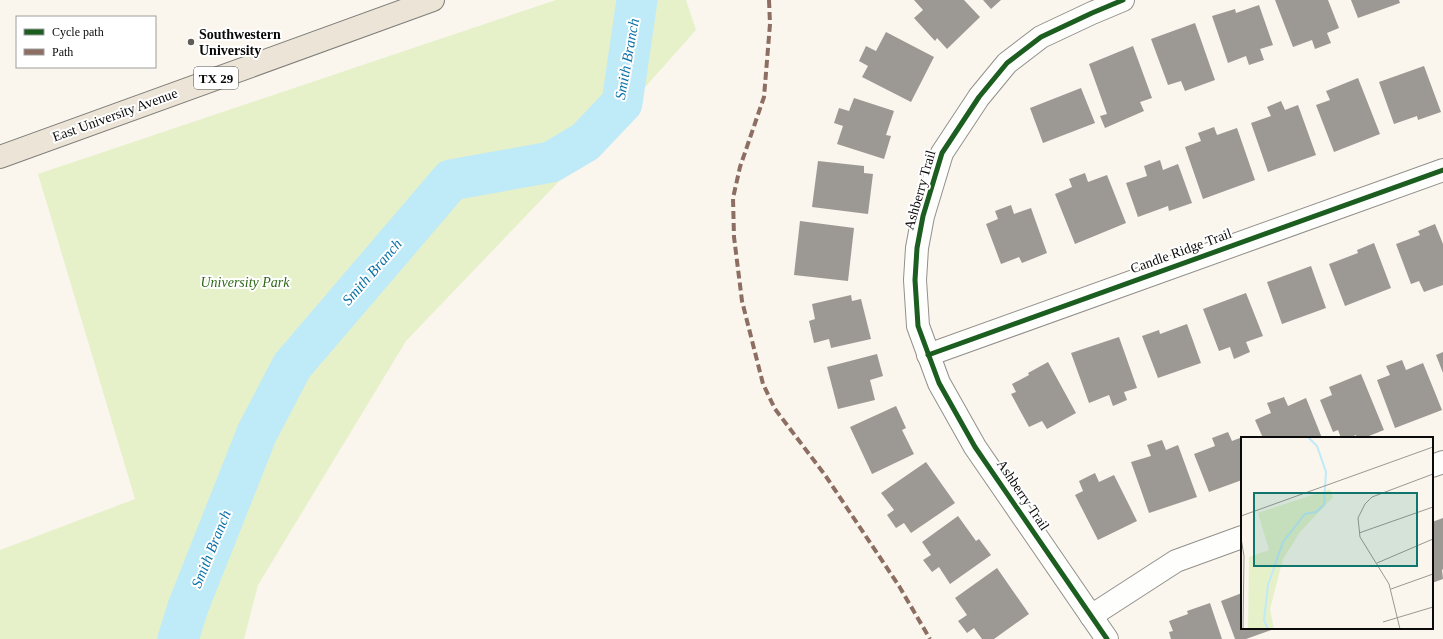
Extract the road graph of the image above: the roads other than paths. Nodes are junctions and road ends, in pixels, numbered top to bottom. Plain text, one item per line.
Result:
1 (433, 0) edge
2 (1123, 0) edge
3 (0, 157) edge
4 (1443, 170) edge
5 (928, 355) junction
6 (1443, 462) edge
7 (1433, 466) edge
8 (1241, 537) edge
9 (1091, 616) junction
10 (1107, 639) edge

1 - 3 main road, East University Avenue / TX 29
2 - 5 street, Ashberry Trail
4 - 5 street, Candle Ridge Trail
5 - 9 street, Ashberry Trail
6 - 7 street
8 - 9 street
9 - 10 street, Ashberry Trail

